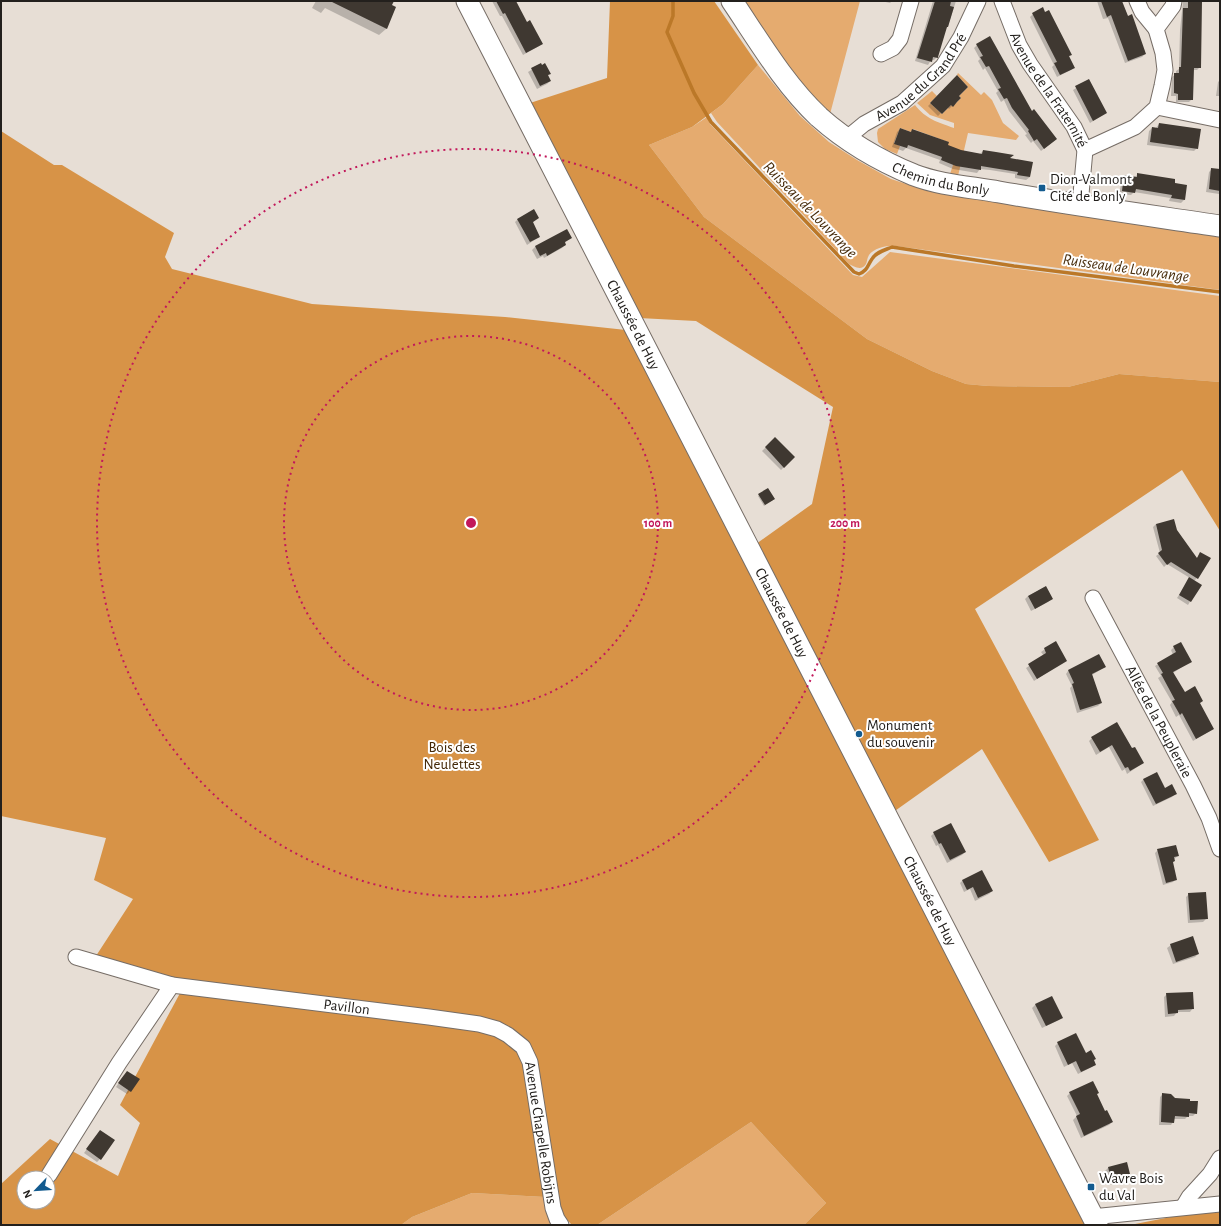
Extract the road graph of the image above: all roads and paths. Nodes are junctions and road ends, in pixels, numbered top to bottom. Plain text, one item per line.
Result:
1 (467, 1) edge
2 (732, 1) edge
3 (911, 1) edge
4 (978, 1) edge
5 (1002, 1) edge
6 (1137, 1) edge
7 (1174, 1) edge
8 (1156, 29) junction
9 (881, 54) dead end
10 (1156, 107) junction
11 (1220, 120) edge
12 (847, 138) junction
13 (1085, 150) junction
14 (1080, 205) junction
15 (1220, 226) edge
16 (1092, 598) dead end
17 (1220, 849) edge
18 (76, 957) dead end
19 (172, 985) junction
20 (518, 1042) joint
21 (1220, 1158) edge
22 (52, 1170) edge
23 (1220, 1204) edge
24 (1183, 1207) junction
25 (1094, 1221) edge
26 (561, 1225) edge

1 - 25 main road, Chaussée de Huy
2 - 12 main road, Chemin du Bonly
3 - 9 street
4 - 12 street, Avenue du Grand Pré
5 - 13 street, Avenue de la Fraternité
6 - 8 street
7 - 8 street
8 - 10 street
10 - 11 street
10 - 13 street
12 - 14 main road, Chemin du Bonly
13 - 14 street, Avenue de la Fraternité
14 - 15 main road, Chemin du Bonly
16 - 17 street, Allée de la Peupleraie
18 - 19 street, Pavillon
19 - 20 street, Pavillon
19 - 22 street
20 - 26 street, Avenue Chapelle Robijns
21 - 24 street
23 - 24 street
24 - 25 street

